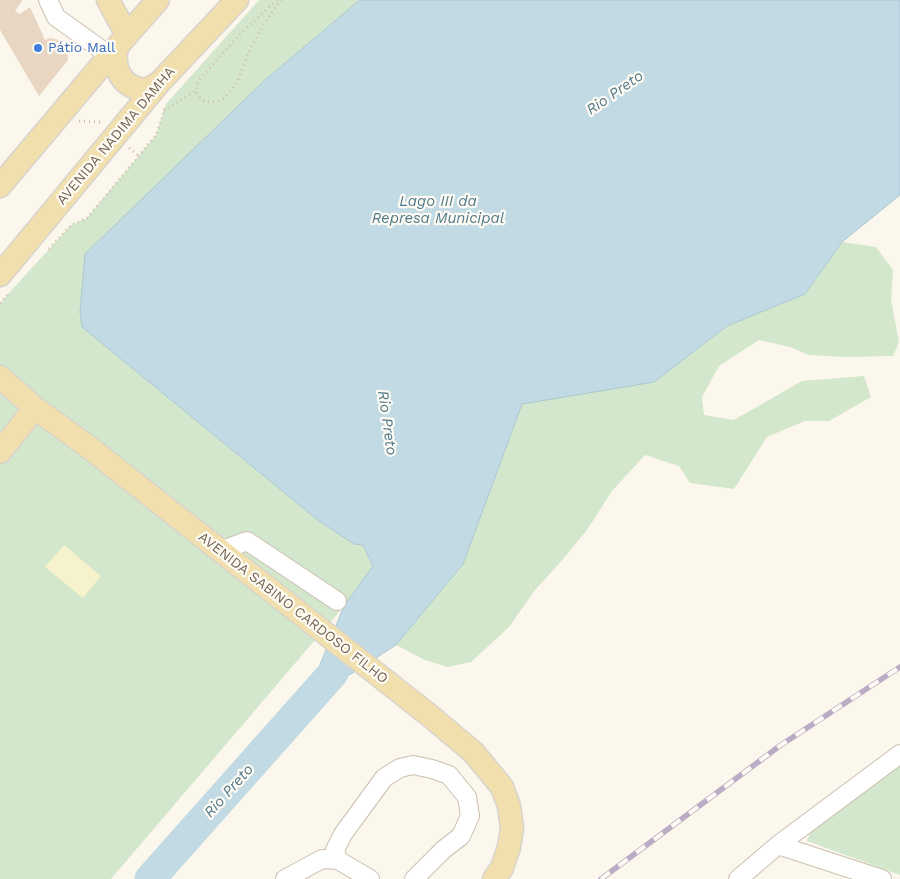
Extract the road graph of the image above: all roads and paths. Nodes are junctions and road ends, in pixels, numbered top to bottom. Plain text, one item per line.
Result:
1 (48, 0) edge
2 (108, 0) edge
3 (236, 0) edge
4 (277, 0) edge
5 (282, 0) edge
6 (154, 2) edge
7 (118, 46) junction
8 (159, 83) junction
9 (166, 104) dead end
10 (74, 122) dead end
11 (115, 136) junction
12 (138, 156) junction
13 (0, 186) edge
14 (45, 254) dead end
15 (4, 284) edge
16 (0, 303) edge
17 (0, 376) edge
18 (36, 408) junction
19 (0, 452) edge
20 (220, 551) junction
21 (337, 601) dead end
22 (900, 754) edge
23 (778, 845) junction
24 (338, 860) junction
25 (285, 879) edge
26 (370, 879) edge
27 (414, 879) edge
28 (494, 879) edge
29 (738, 879) edge
30 (882, 879) edge

1 - 7 street
2 - 7 main road
3 - 8 main road, AVENIDA NADIMA DAMHA
4 - 5 path
6 - 7 main road
7 - 8 main road
7 - 13 main road
8 - 11 main road, AVENIDA NADIMA DAMHA
9 - 12 path
10 - 11 path
11 - 12 path
11 - 15 main road, AVENIDA NADIMA DAMHA
12 - 14 path
15 - 16 path
17 - 18 main road, AVENIDA SABINO CARDOSO FILHO
18 - 19 main road
18 - 20 main road, AVENIDA SABINO CARDOSO FILHO
20 - 21 street
20 - 28 main road, AVENIDA SABINO CARDOSO FILHO
22 - 23 street
23 - 29 street
23 - 30 street
24 - 25 street
24 - 26 street
24 - 27 street

